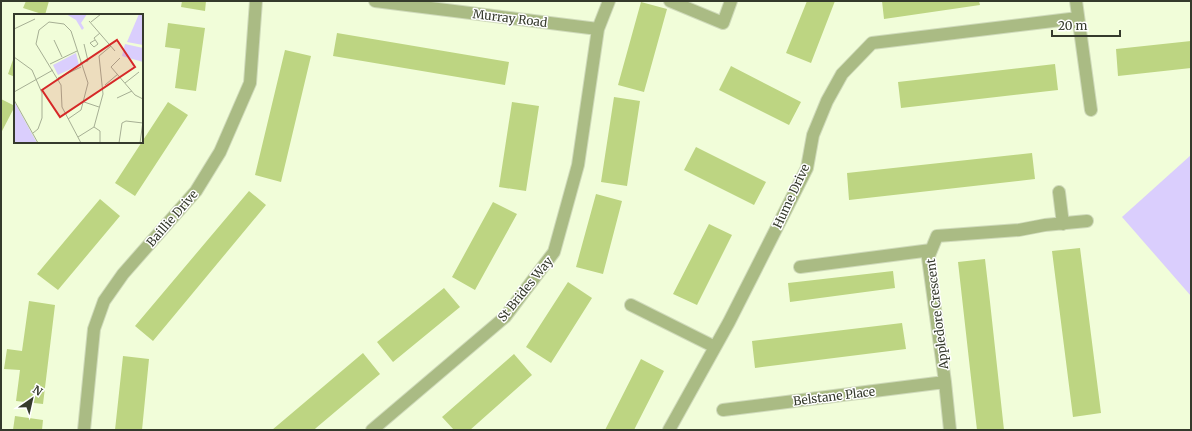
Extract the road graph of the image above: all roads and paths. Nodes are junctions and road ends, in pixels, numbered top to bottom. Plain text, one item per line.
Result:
1 (256, 1) edge
2 (375, 1) edge
3 (609, 1) edge
4 (670, 1) edge
5 (731, 1) edge
6 (1076, 1) edge
7 (1078, 18) junction
8 (598, 29) junction
9 (1091, 110) dead end
10 (1059, 192) dead end
11 (1087, 221) dead end
12 (1063, 224) junction
13 (931, 250) junction
14 (800, 267) dead end
15 (631, 305) dead end
16 (715, 347) junction
17 (945, 382) junction
18 (723, 410) dead end
19 (84, 430) edge
20 (372, 430) edge
21 (669, 430) edge
22 (950, 430) edge

1 - 19 street, Baillie Drive
2 - 8 street, Murray Road
3 - 8 street, St Brides Way
4 - 5 street
6 - 7 street
7 - 9 street
7 - 16 street, Hume Drive
8 - 20 street, St Brides Way
10 - 12 street
11 - 12 street
12 - 13 street, Appledore Crescent
13 - 14 street
13 - 17 street, Appledore Crescent
15 - 16 street
16 - 21 street, Hume Drive
17 - 18 street, Belstane Place
17 - 22 street, Appledore Crescent

